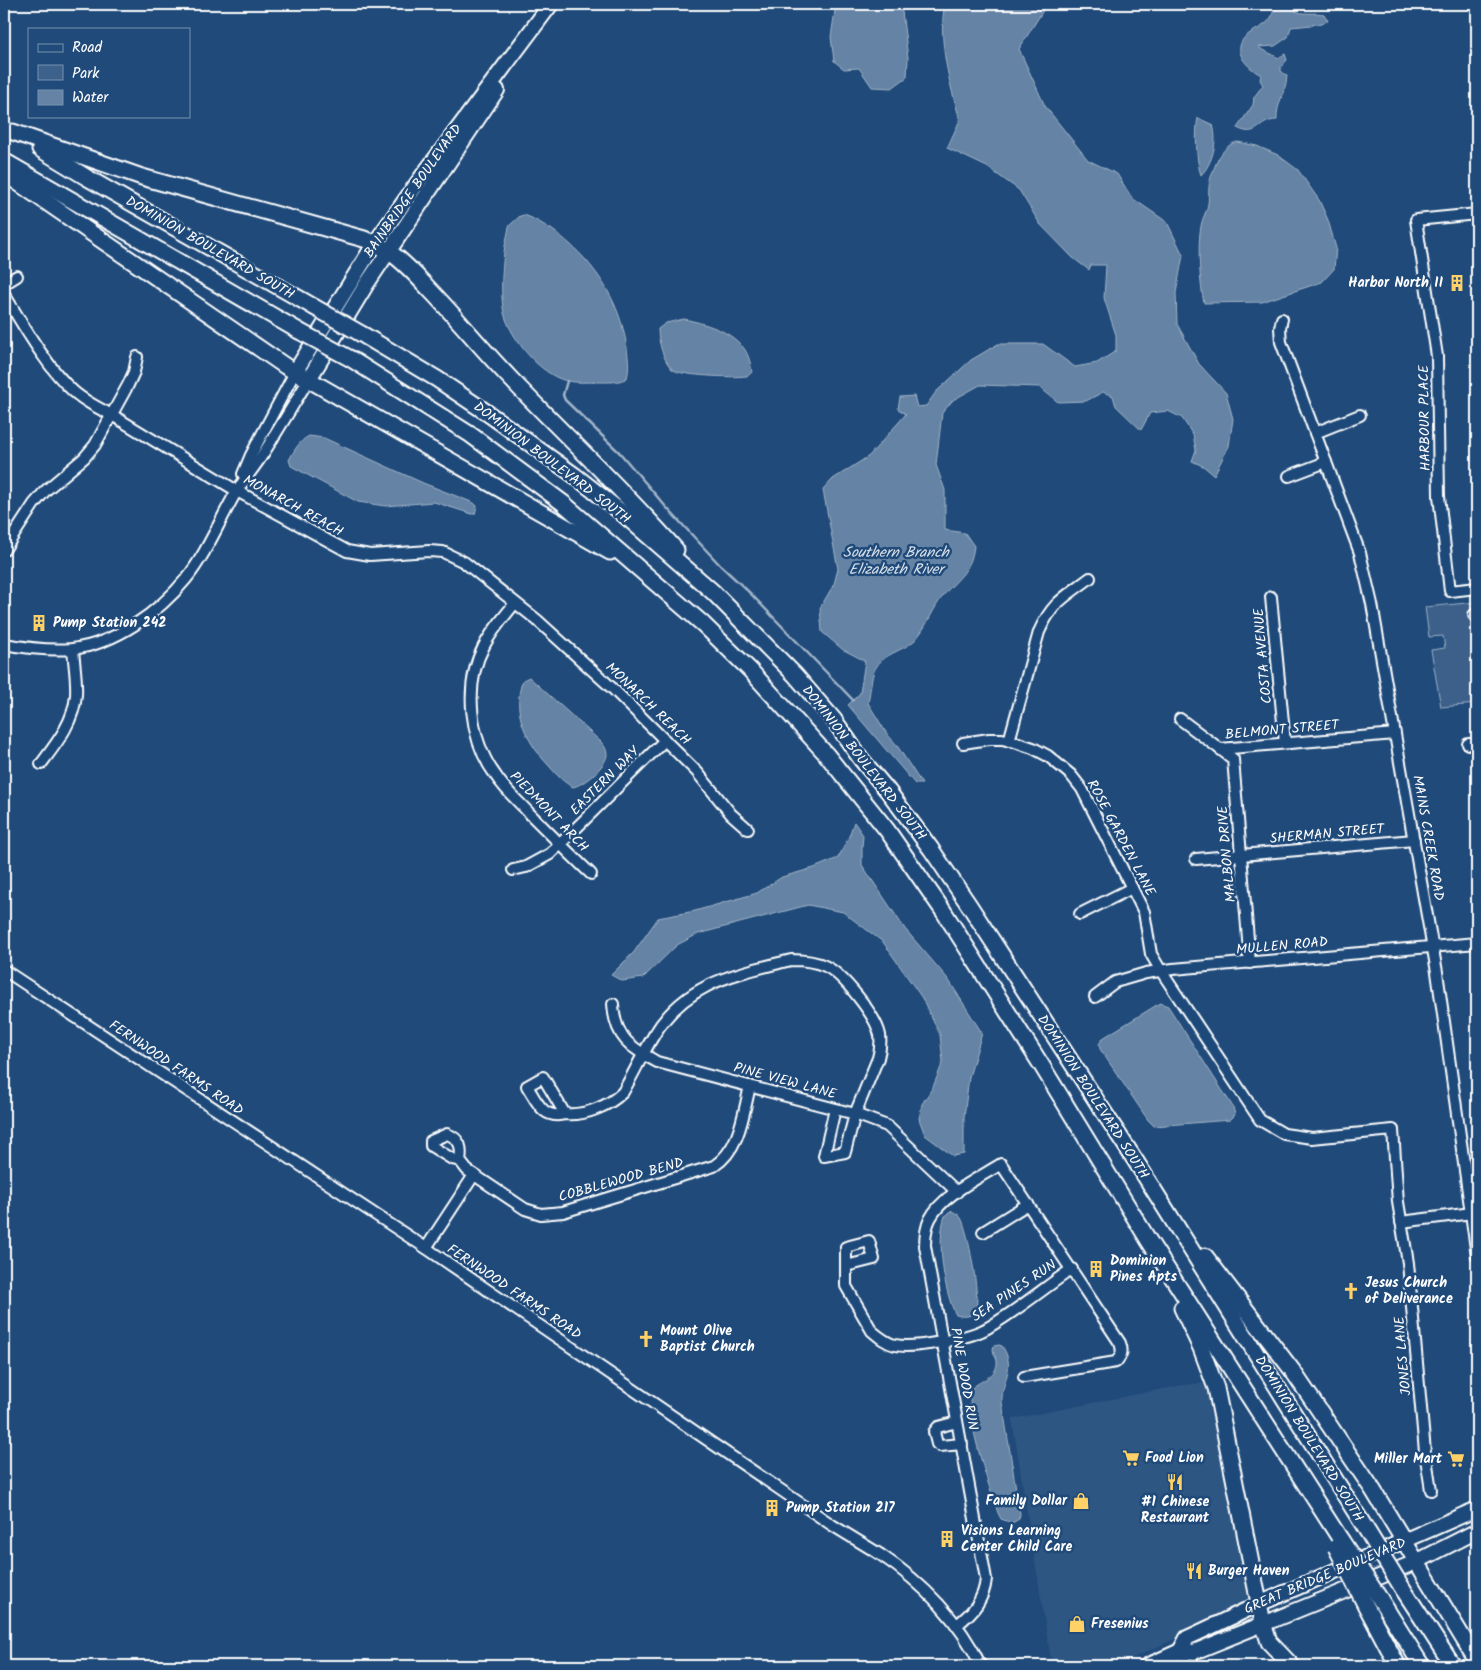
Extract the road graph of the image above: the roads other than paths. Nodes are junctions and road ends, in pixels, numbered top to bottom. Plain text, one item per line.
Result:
1 (551, 4) edge
2 (542, 17) junction
3 (8, 129) edge
4 (4, 161) edge
5 (4, 173) edge
6 (1477, 214) edge
7 (375, 243) junction
8 (389, 251) junction
9 (17, 276) dead end
10 (4, 284) edge
11 (4, 294) edge
12 (1282, 319) dead end
13 (137, 357) dead end
14 (295, 372) junction
15 (309, 379) junction
16 (112, 415) junction
17 (1360, 416) dead end
18 (1315, 433) junction
19 (1326, 462) junction
20 (1289, 476) dead end
21 (237, 491) junction
22 (4, 550) edge
23 (648, 575) junction
24 (1090, 578) dead end
25 (1477, 588) edge
26 (714, 592) junction
27 (1271, 597) dead end
28 (515, 603) junction
29 (4, 644) edge
30 (73, 648) junction
31 (1180, 719) dead end
32 (1395, 734) junction
33 (665, 740) junction
34 (1009, 741) junction
35 (963, 743) dead end
36 (1285, 743) junction
37 (1220, 749) junction
38 (41, 764) dead end
39 (748, 829) dead end
40 (1414, 840) junction
41 (560, 844) junction
42 (1241, 855) junction
43 (1196, 860) dead end
44 (513, 870) dead end
45 (591, 874) dead end
46 (1132, 888) junction
47 (1080, 914) dead end
48 (1477, 943) edge
49 (1433, 947) junction
50 (1250, 963) junction
51 (4, 970) edge
52 (1161, 971) junction
53 (1095, 997) dead end
54 (613, 1004) dead end
55 (643, 1054) junction
56 (750, 1086) junction
57 (835, 1109) junction
58 (565, 1114) dead end
59 (855, 1114) junction
60 (1393, 1130) joint
61 (1135, 1160) junction
62 (460, 1161) dead end
63 (474, 1175) junction
64 (957, 1192) junction
65 (1028, 1204) junction
66 (1472, 1213) junction
67 (1401, 1222) junction
68 (983, 1232) dead end
69 (1149, 1241) junction
70 (426, 1248) junction
71 (1477, 1256) edge
72 (846, 1266) dead end
73 (1072, 1269) junction
74 (942, 1340) junction
75 (1024, 1377) dead end
76 (958, 1422) junction
77 (962, 1444) junction
78 (1432, 1490) dead end
79 (1477, 1510) edge
80 (1477, 1531) edge
81 (1338, 1542) junction
82 (1405, 1542) junction
83 (1416, 1562) junction
84 (1259, 1604) junction
85 (1263, 1624) junction
86 (957, 1625) junction
87 (1180, 1651) junction
88 (1477, 1661) edge
89 (981, 1666) edge
90 (1147, 1666) edge
91 (1187, 1666) edge
92 (1292, 1666) edge
93 (1398, 1666) edge
94 (1423, 1666) edge
95 (1453, 1666) edge

1 - 2 main road, BAINBRIDGE BOULEVARD
2 - 7 main road, BAINBRIDGE BOULEVARD
2 - 8 main road, BAINBRIDGE BOULEVARD
3 - 7 highway
3 - 26 highway, DOMINION BOULEVARD SOUTH, bridge
4 - 23 highway, DOMINION BOULEVARD SOUTH, bridge
5 - 14 highway
6 - 25 street, HARBOUR PLACE
7 - 8 highway
7 - 14 main road, BAINBRIDGE BOULEVARD
8 - 15 main road, BAINBRIDGE BOULEVARD
8 - 26 highway
9 - 10 street
11 - 16 street, MONARCH REACH
12 - 18 street, MAINS CREEK ROAD
13 - 16 street
14 - 15 highway
14 - 21 street
15 - 21 street
15 - 23 highway
16 - 21 street, MONARCH REACH
16 - 22 street
17 - 18 street
18 - 19 street, MAINS CREEK ROAD
19 - 20 street
19 - 32 street, MAINS CREEK ROAD
21 - 28 street, MONARCH REACH
21 - 30 street
23 - 69 highway, DOMINION BOULEVARD SOUTH
24 - 34 street
26 - 61 highway, DOMINION BOULEVARD SOUTH
27 - 36 street, COSTA AVENUE
28 - 33 street, MONARCH REACH
28 - 41 street, PIEDMONT ARCH
29 - 30 street
30 - 38 street
31 - 37 street, BELMONT STREET
32 - 36 street, BELMONT STREET
32 - 40 street, MAINS CREEK ROAD
33 - 39 street, MONARCH REACH
33 - 41 street, EASTERN WAY
34 - 35 street, ROSE GARDEN LANE
34 - 46 street, ROSE GARDEN LANE
36 - 37 street, BELMONT STREET
37 - 42 street, MALBON DRIVE
40 - 42 street, SHERMAN STREET
40 - 49 street, MAINS CREEK ROAD
41 - 44 street, EASTERN WAY
41 - 45 street, PIEDMONT ARCH
42 - 43 street, SHERMAN STREET
42 - 50 street, MALBON DRIVE
46 - 47 street
46 - 52 street, ROSE GARDEN LANE
48 - 49 street, MULLEN ROAD
49 - 50 street, MULLEN ROAD
49 - 66 street, MAINS CREEK ROAD
50 - 52 street, MULLEN ROAD
51 - 70 street, FERNWOOD FARMS ROAD
52 - 53 street, MULLEN ROAD
52 - 60 street, ROSE GARDEN LANE
54 - 55 street, PINE VIEW LANE
55 - 56 street, PINE VIEW LANE
55 - 58 street
55 - 59 street
56 - 57 street, PINE VIEW LANE
56 - 63 street, COBBLEWOOD BEND
57 - 59 street, PINE VIEW LANE
57 - 59 street
59 - 64 street, PINE VIEW LANE
60 - 67 street, JONES LANE
61 - 82 highway
61 - 95 highway, DOMINION BOULEVARD SOUTH, bridge
62 - 63 street, COBBLEWOOD BEND
63 - 70 street
64 - 65 street, PINE WOOD RUN
64 - 74 street, PINE WOOD RUN
65 - 68 street
65 - 73 street
66 - 67 street
66 - 71 street, MAINS CREEK ROAD
67 - 78 street, JONES LANE
69 - 81 highway, DOMINION BOULEVARD SOUTH
69 - 84 highway
70 - 86 street, FERNWOOD FARMS ROAD
72 - 74 street, SEA PINES RUN
73 - 74 street, SEA PINES RUN
73 - 75 street
74 - 76 street, PINE WOOD RUN
76 - 77 street, PINE WOOD RUN
76 - 77 street
77 - 86 street, PINE WOOD RUN
79 - 82 main road, GREAT BRIDGE BOULEVARD
80 - 83 main road, GREAT BRIDGE BOULEVARD
81 - 93 highway, bridge
81 - 94 highway, DOMINION BOULEVARD SOUTH, bridge
82 - 83 highway
82 - 84 main road, GREAT BRIDGE BOULEVARD
83 - 85 main road, GREAT BRIDGE BOULEVARD
83 - 88 highway
84 - 85 highway
84 - 87 main road, GREAT BRIDGE BOULEVARD
85 - 87 main road, GREAT BRIDGE BOULEVARD
85 - 92 highway
86 - 89 street, FERNWOOD FARMS ROAD
87 - 90 main road, GREAT BRIDGE BOULEVARD
87 - 91 street

